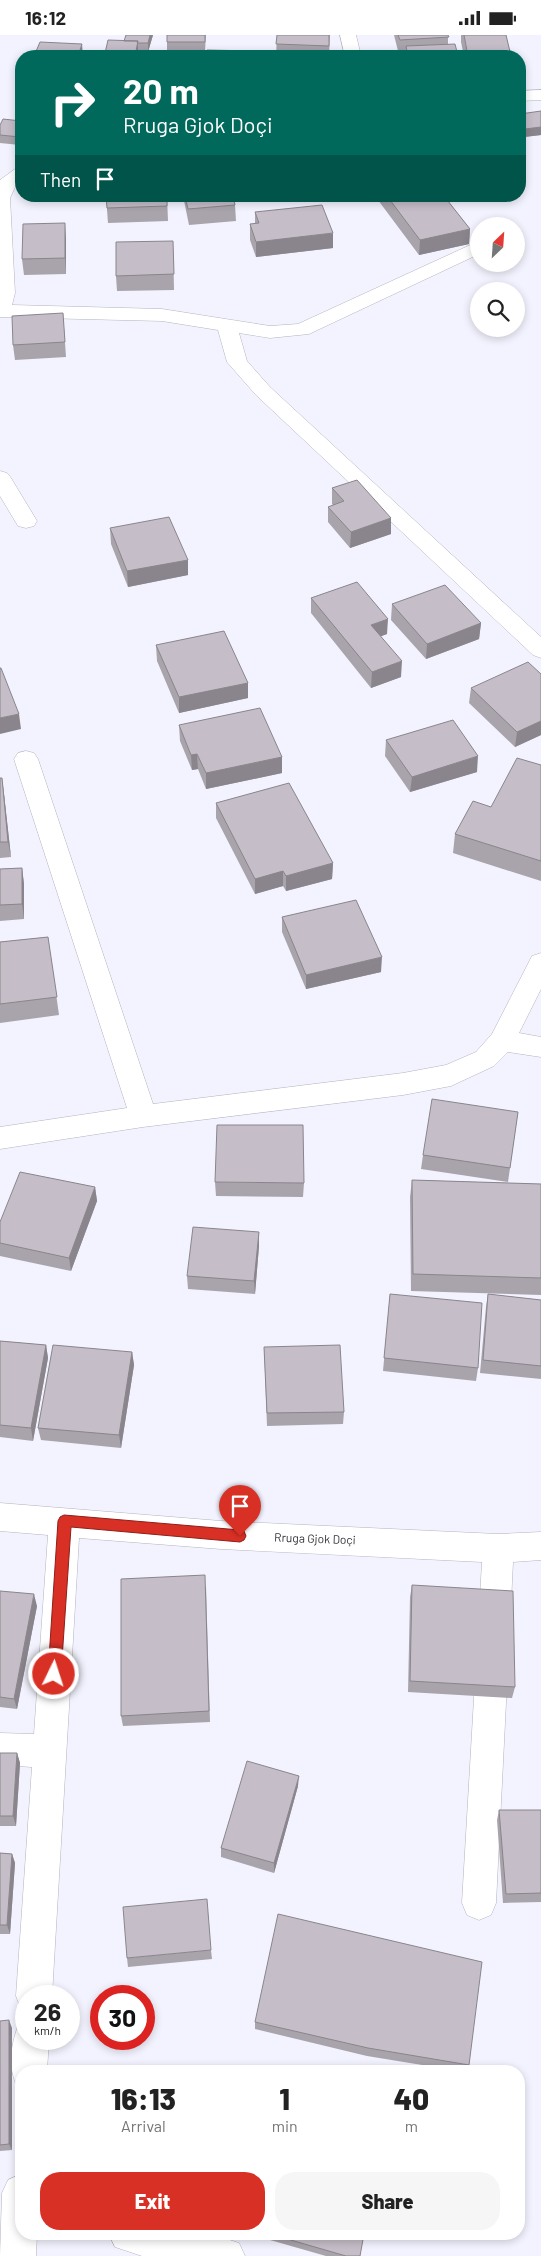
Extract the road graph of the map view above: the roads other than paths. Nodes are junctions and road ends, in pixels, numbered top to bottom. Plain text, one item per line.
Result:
1 (348, 35) edge
2 (352, 50) edge
3 (541, 95) edge
4 (526, 96) edge
5 (15, 178) edge
6 (470, 251) edge
7 (0, 311) edge
8 (227, 327) junction
9 (0, 478) edge
10 (26, 521) dead end
11 (541, 649) edge
12 (26, 759) dead end
13 (541, 963) edge
14 (502, 1041) junction
15 (541, 1047) edge
16 (142, 1116) junction
17 (0, 1138) edge
18 (0, 1517) edge
19 (64, 1521) junction
20 (541, 1546) edge
21 (498, 1548) junction
22 (0, 1749) edge
23 (49, 1751) junction
24 (479, 1903) dead end
25 (35, 1985) edge
26 (30, 2050) edge
27 (29, 2065) edge
28 (18, 2240) edge
29 (155, 2240) edge
30 (17, 2256) edge
31 (226, 2256) edge

1 - 2 street
3 - 4 street
5 - 7 street
6 - 8 street
7 - 8 street
8 - 11 street
9 - 10 street
12 - 16 street
13 - 14 street
14 - 15 street
14 - 16 street
16 - 17 street
18 - 19 street, Rruga Gjok Doçi
19 - 21 street, Rruga Gjok Doçi
19 - 23 street
20 - 21 street, Rruga Gjok Doçi
21 - 24 street
22 - 23 street
23 - 25 street
26 - 27 street
28 - 30 street
29 - 31 street

